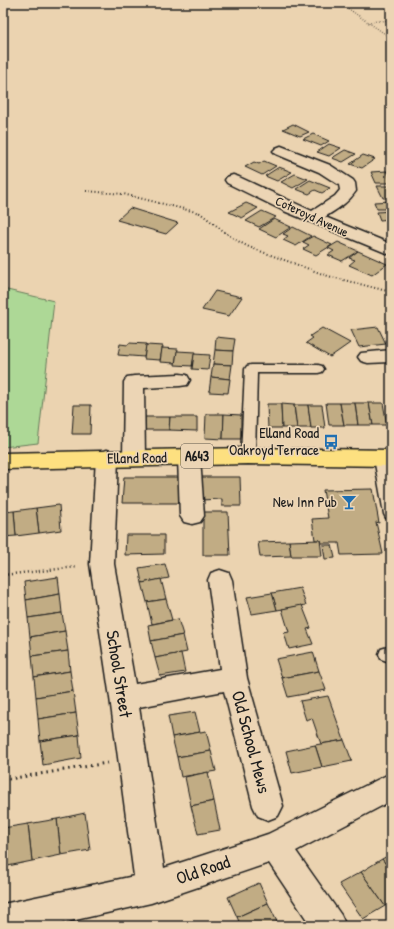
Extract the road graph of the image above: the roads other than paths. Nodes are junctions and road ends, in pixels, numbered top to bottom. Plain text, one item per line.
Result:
1 (281, 151) dead end
2 (233, 180) dead end
3 (312, 218) junction
4 (391, 250) edge
5 (368, 357) dead end
6 (390, 358) edge
7 (318, 369) dead end
8 (180, 380) dead end
9 (248, 456) junction
10 (189, 457) junction
11 (107, 458) junction
12 (134, 458) junction
13 (386, 458) edge
14 (3, 461) edge
15 (391, 514) edge
16 (192, 516) dead end
17 (220, 580) dead end
18 (234, 678) junction
19 (124, 698) junction
20 (391, 786) edge
21 (268, 806) dead end
22 (275, 846) junction
23 (151, 888) junction
24 (50, 918) edge
25 (3, 920) edge
26 (330, 926) edge

1 - 3 street
2 - 3 street, Coteroyd Avenue
3 - 4 street, Coteroyd Avenue
5 - 6 street
7 - 9 lane
8 - 12 street
9 - 10 main road, Elland Road / A643
9 - 13 main road, Elland Road / A643
10 - 12 main road, Elland Road / A643
10 - 16 street
11 - 12 main road, Elland Road / A643
11 - 14 main road, Elland Road / A643
11 - 19 street, School Street
13 - 15 lane
17 - 18 street, Old School Mews
18 - 19 street, Old School Mews
18 - 21 street, Old School Mews
19 - 23 street, School Street
20 - 22 street, Old Road
22 - 23 street, Old Road
22 - 26 street
23 - 24 street, Old Road
24 - 25 street, Old Road

